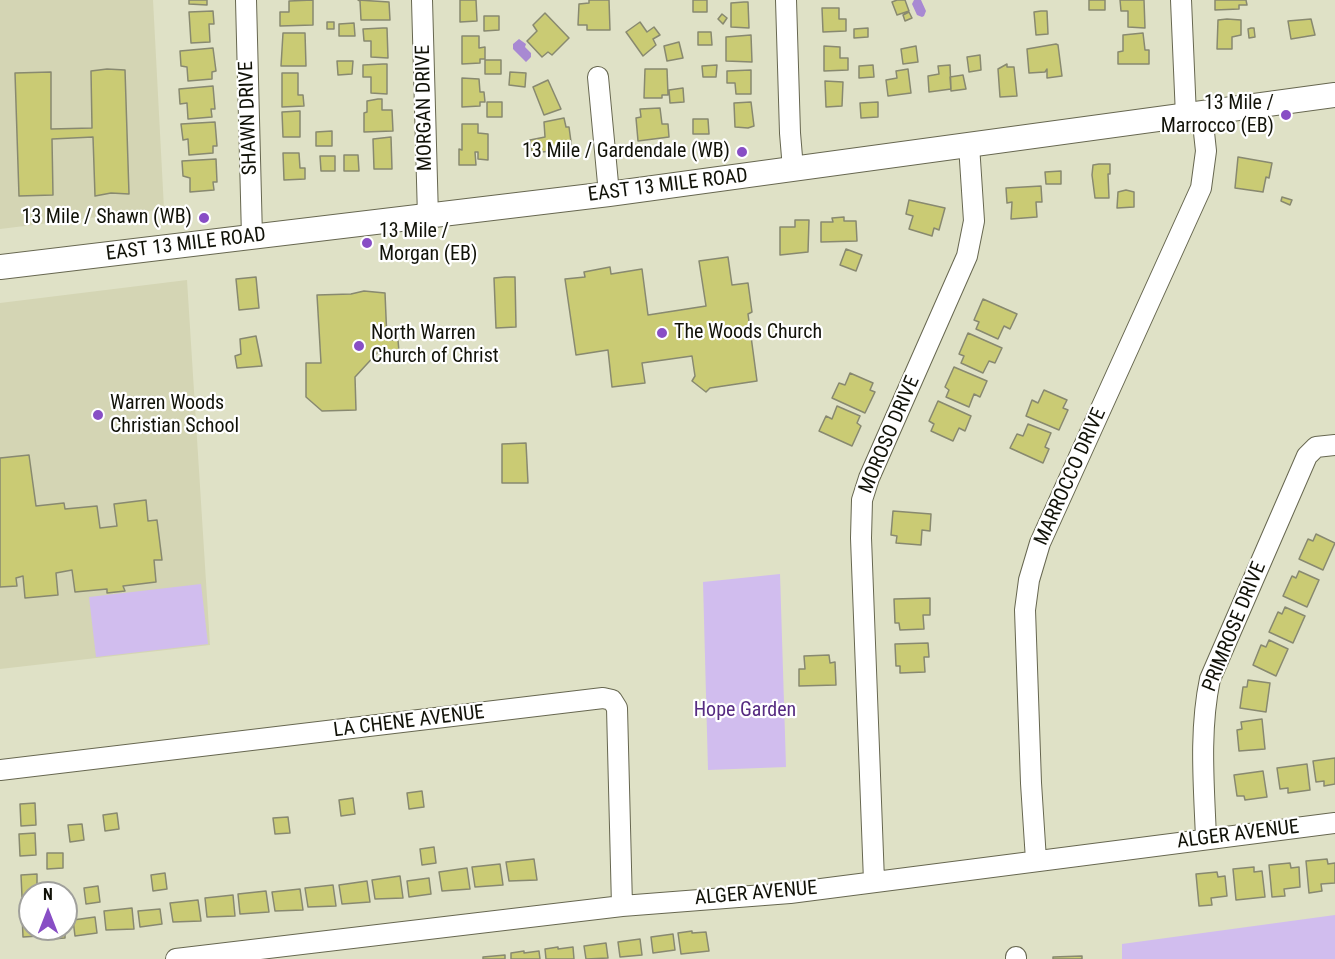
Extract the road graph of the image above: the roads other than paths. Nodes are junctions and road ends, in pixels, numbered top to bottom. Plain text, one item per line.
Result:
1 (246, 0) edge
2 (422, 0) edge
3 (786, 0) edge
4 (1181, 0) edge
5 (598, 77) dead end
6 (1335, 95) edge
7 (1194, 115) junction
8 (969, 145) junction
9 (793, 169) junction
10 (609, 194) junction
11 (428, 217) junction
12 (252, 237) junction
13 (0, 267) edge
14 (1335, 445) edge
15 (0, 770) edge
16 (1335, 823) edge
17 (1206, 838) junction
18 (1036, 860) junction
19 (874, 880) junction
20 (622, 906) junction
21 (176, 959) edge

1 - 12 street, SHAWN DRIVE
2 - 11 street, MORGAN DRIVE
3 - 9 street
4 - 7 street, MARROCCO DRIVE
5 - 10 street
6 - 7 main road, EAST 13 MILE ROAD
7 - 8 main road, EAST 13 MILE ROAD
7 - 18 street, MARROCCO DRIVE
8 - 9 main road, EAST 13 MILE ROAD
8 - 19 street, MOROSO DRIVE
9 - 10 main road, EAST 13 MILE ROAD
10 - 11 main road, EAST 13 MILE ROAD
11 - 12 main road, EAST 13 MILE ROAD
12 - 13 main road, EAST 13 MILE ROAD
14 - 17 street, PRIMROSE DRIVE
15 - 20 street, LA CHENE AVENUE
16 - 17 street, ALGER AVENUE
17 - 18 street, ALGER AVENUE
18 - 19 street, ALGER AVENUE
19 - 20 street, ALGER AVENUE
20 - 21 street, ALGER AVENUE

